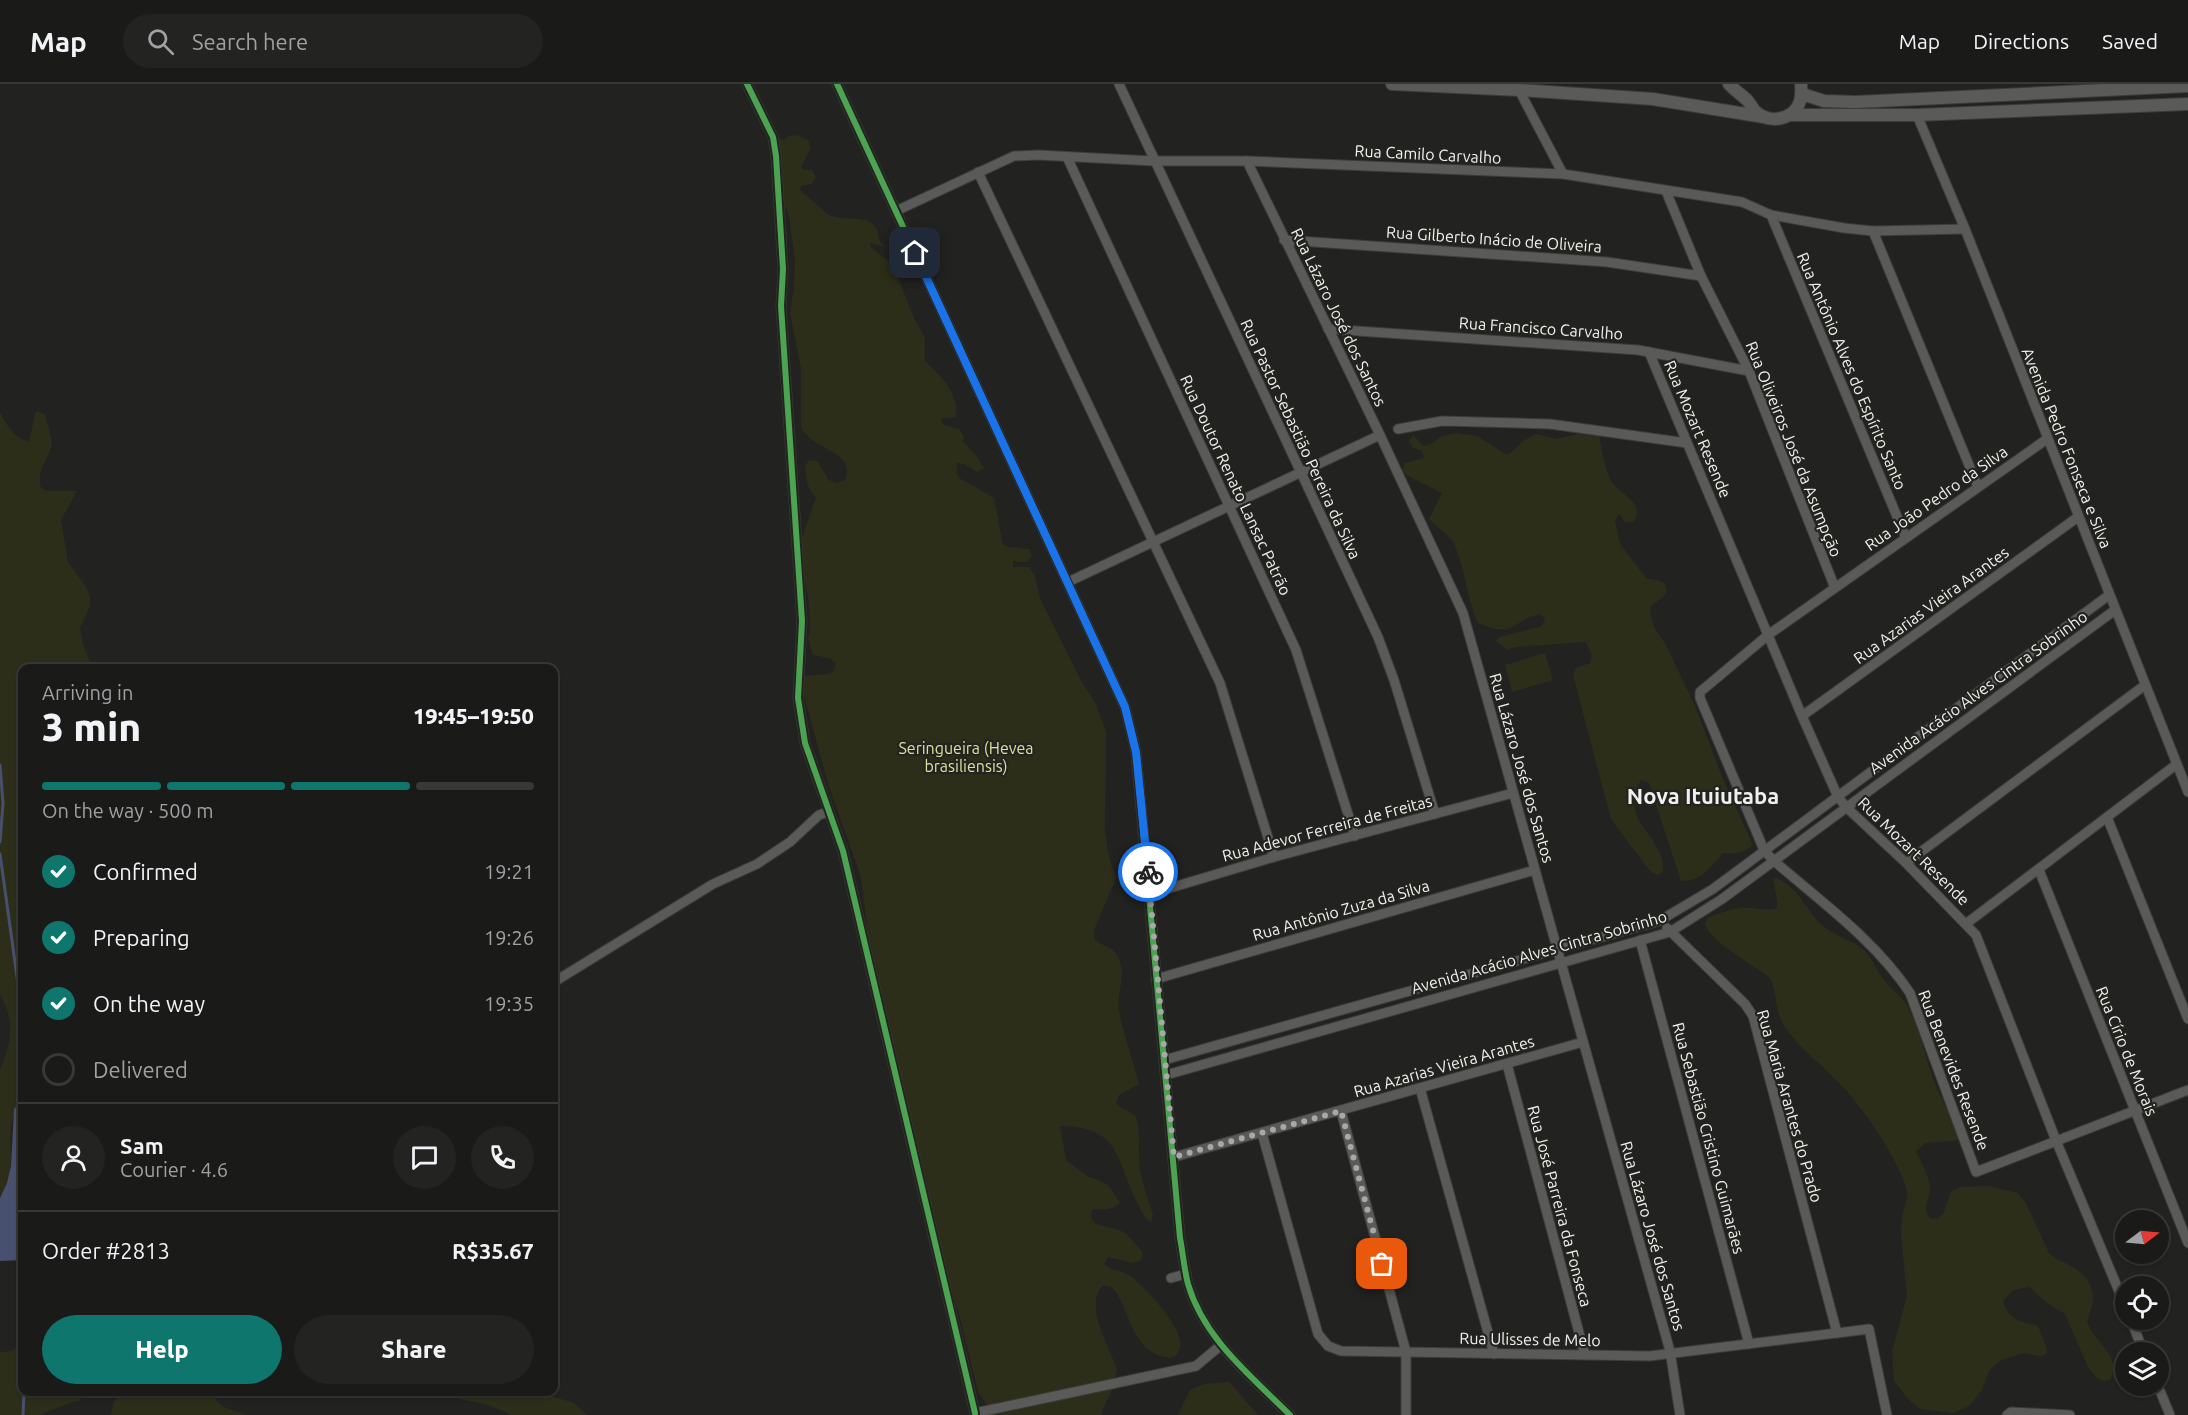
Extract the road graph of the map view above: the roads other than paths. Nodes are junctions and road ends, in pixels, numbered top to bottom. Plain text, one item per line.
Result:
1 (747, 84) edge
2 (837, 84) edge
3 (1119, 84) edge
4 (1392, 84) edge
5 (1729, 84) edge
6 (1748, 84) edge
7 (2188, 86) edge
8 (1500, 87) edge
9 (1526, 88) edge
10 (1802, 89) edge
11 (1749, 102) junction
12 (2188, 104) edge
13 (1789, 115) junction
14 (1917, 115) junction
15 (1764, 117) junction
16 (1067, 157) junction
17 (1153, 161) junction
18 (1247, 161) junction
19 (978, 172) junction
20 (1563, 174) junction
21 (1666, 190) junction
22 (896, 211) junction
23 (1771, 215) junction
24 (1965, 229) junction
25 (1873, 231) junction
26 (1284, 240) junction
27 (1701, 276) junction
28 (1328, 329) junction
29 (1649, 352) junction
30 (1749, 371) junction
31 (1398, 429) dead end
32 (1380, 435) junction
33 (2047, 439) junction
34 (1687, 443) junction
35 (1300, 473) junction
36 (1978, 487) junction
37 (1230, 506) junction
38 (2078, 517) junction
39 (1906, 538) junction
40 (1152, 541) junction
41 (1068, 582) junction
42 (1835, 588) junction
43 (2109, 595) junction
44 (2115, 610) junction
45 (1768, 635) junction
46 (2145, 685) junction
47 (1700, 692) joint
48 (1802, 716) junction
49 (2177, 764) junction
50 (2188, 792) edge
51 (1513, 793) junction
52 (1838, 796) junction
53 (1846, 807) junction
54 (828, 812) junction
55 (1435, 814) junction
56 (2107, 818) junction
57 (1355, 836) junction
58 (1764, 850) junction
59 (1274, 857) junction
60 (1773, 860) junction
61 (1906, 863) junction
62 (1535, 870) junction
63 (2039, 870) junction
64 (1150, 894) junction
65 (1659, 921) junction
66 (1967, 923) junction
67 (1670, 932) junction
68 (1640, 940) junction
69 (1557, 949) junction
70 (1561, 963) junction
71 (1156, 979) junction
72 (558, 980) edge
73 (2188, 1019) edge
74 (1583, 1042) junction
75 (1164, 1060) junction
76 (1507, 1064) junction
77 (1166, 1075) junction
78 (1420, 1088) junction
79 (2188, 1090) edge
80 (1341, 1111) junction
81 (2135, 1111) junction
82 (1262, 1132) junction
83 (2057, 1141) junction
84 (1174, 1157) junction
85 (2188, 1243) edge
86 (1186, 1274) junction
87 (1171, 1278) dead end
88 (2115, 1281) edge
89 (1837, 1333) junction
90 (1749, 1344) junction
91 (1221, 1345) junction
92 (1406, 1352) junction
93 (1670, 1353) junction
94 (1494, 1354) junction
95 (1585, 1355) junction
96 (2162, 1396) edge
97 (976, 1414) edge
98 (1290, 1415) edge
99 (1406, 1415) edge
100 (1680, 1415) edge
101 (1887, 1415) edge
102 (2007, 1415) edge
103 (2070, 1415) edge
104 (2170, 1415) edge

1 - 54 street
2 - 22 street
3 - 17 street, Rua Pastor Sebastião Pereira da Silva
4 - 8 street
5 - 11 street
6 - 11 street
7 - 10 street
8 - 9 street
9 - 15 street
9 - 20 street
10 - 13 street
11 - 15 street
12 - 14 street
13 - 14 street
13 - 15 street
14 - 24 street, Avenida Pedro Fonseca e Silva
16 - 17 street, Rua Camilo Carvalho
16 - 19 street, Rua Camilo Carvalho
16 - 37 street, Rua Doutor Renato Lansac Patrão
17 - 18 street, Rua Camilo Carvalho
17 - 35 street, Rua Pastor Sebastião Pereira da Silva
18 - 20 street, Rua Camilo Carvalho
18 - 26 street, Rua Lázaro José dos Santos
19 - 22 street, Rua Camilo Carvalho
19 - 40 street
20 - 21 street, Rua Camilo Carvalho
21 - 23 street, Rua Camilo Carvalho
21 - 27 street, Rua Oliveiros José da Asumpção
22 - 41 street
23 - 25 street, Rua Camilo Carvalho
23 - 39 street, Rua Antônio Alves do Espírito Santo
24 - 25 street, Rua Camilo Carvalho
24 - 33 street, Avenida Pedro Fonseca e Silva
25 - 36 street
26 - 27 street, Rua Gilberto Inácio de Oliveira
26 - 28 street, Rua Lázaro José dos Santos
27 - 30 street, Rua Oliveiros José da Asumpção
28 - 29 street, Rua Francisco Carvalho
28 - 32 street, Rua Lázaro José dos Santos
29 - 30 street, Rua Francisco Carvalho
29 - 34 street, Rua Mozart Resende
30 - 42 street, Rua Oliveiros José da Asumpção
31 - 34 street
32 - 35 street
32 - 51 street, Rua Lázaro José dos Santos
33 - 36 street, Rua João Pedro da Silva
33 - 38 street, Avenida Pedro Fonseca e Silva
34 - 45 street, Rua Mozart Resende
35 - 37 street
35 - 55 street, Rua Pastor Sebastião Pereira da Silva
36 - 39 street, Rua João Pedro da Silva
37 - 40 street
37 - 57 street, Rua Doutor Renato Lansac Patrão
38 - 43 street, Avenida Pedro Fonseca e Silva
38 - 48 street, Rua Azarias Vieira Arantes
39 - 42 street, Rua João Pedro da Silva
40 - 41 street
40 - 59 street
41 - 64 street
42 - 45 street, Rua João Pedro da Silva
43 - 44 street, Avenida Pedro Fonseca e Silva
43 - 52 street, Avenida Acácio Alves Cintra Sobrinho
44 - 46 street, Avenida Pedro Fonseca e Silva
44 - 53 street, Avenida Acácio Alves Cintra Sobrinho
45 - 47 street, Rua João Pedro da Silva
45 - 48 street, Rua Mozart Resende
46 - 49 street, Avenida Pedro Fonseca e Silva
46 - 61 street
47 - 58 street, Rua Benevides Resende
48 - 52 street, Rua Mozart Resende
49 - 50 street, Avenida Pedro Fonseca e Silva
49 - 56 street
51 - 55 street, Rua Adevor Ferreira de Freitas
51 - 62 street, Rua Lázaro José dos Santos
52 - 53 street, Rua Mozart Resende
52 - 58 street, Avenida Acácio Alves Cintra Sobrinho
53 - 60 street, Avenida Acácio Alves Cintra Sobrinho
53 - 61 street, Rua Mozart Resende
54 - 72 street
54 - 97 street
55 - 57 street, Rua Adevor Ferreira de Freitas
56 - 63 street
56 - 73 street
57 - 59 street, Rua Adevor Ferreira de Freitas
58 - 60 street, Rua Benevides Resende
58 - 65 street, Avenida Acácio Alves Cintra Sobrinho
59 - 64 street, Rua Adevor Ferreira de Freitas
60 - 67 street, Avenida Acácio Alves Cintra Sobrinho
60 - 83 street, Rua Benevides Resende
61 - 66 street, Rua Mozart Resende
62 - 69 street, Rua Lázaro José dos Santos
62 - 71 street, Rua Antônio Zuza da Silva
63 - 66 street
63 - 81 street, Rua Círio de Morais
64 - 71 street
65 - 67 street, Rua Maria Arantes do Prado
65 - 69 street, Avenida Acácio Alves Cintra Sobrinho
66 - 83 street, Rua Mozart Resende
67 - 68 street, Avenida Acácio Alves Cintra Sobrinho
67 - 89 street, Rua Maria Arantes do Prado
68 - 70 street, Avenida Acácio Alves Cintra Sobrinho
68 - 90 street, Rua Sebastião Cristino Guimarães
69 - 70 street, Rua Lázaro José dos Santos
69 - 75 street, Avenida Acácio Alves Cintra Sobrinho
70 - 74 street, Rua Lázaro José dos Santos
70 - 77 street, Avenida Acácio Alves Cintra Sobrinho
71 - 75 street
74 - 76 street, Rua Azarias Vieira Arantes
74 - 93 street, Rua Lázaro José dos Santos
75 - 77 street
76 - 78 street, Rua Azarias Vieira Arantes
76 - 95 street, Rua José Parreira da Fonseca
77 - 84 street
78 - 80 street, Rua Azarias Vieira Arantes
78 - 94 street
79 - 81 street
80 - 82 street, Rua Azarias Vieira Arantes
80 - 92 street
81 - 83 street
81 - 85 street, Rua Círio de Morais
82 - 84 street, Rua Azarias Vieira Arantes
82 - 92 street, Rua Ulisses de Melo
83 - 88 street, Rua Mozart Resende
84 - 86 street
86 - 87 street
86 - 91 street
89 - 90 street, Rua Ulisses de Melo
89 - 101 street, Rua Ulisses de Melo
90 - 93 street, Rua Ulisses de Melo
91 - 97 street
91 - 98 street
92 - 94 street, Rua Ulisses de Melo
92 - 99 street
93 - 95 street, Rua Ulisses de Melo
93 - 100 street, Rua Lázaro José dos Santos
94 - 95 street, Rua Ulisses de Melo
96 - 104 street
102 - 103 street

